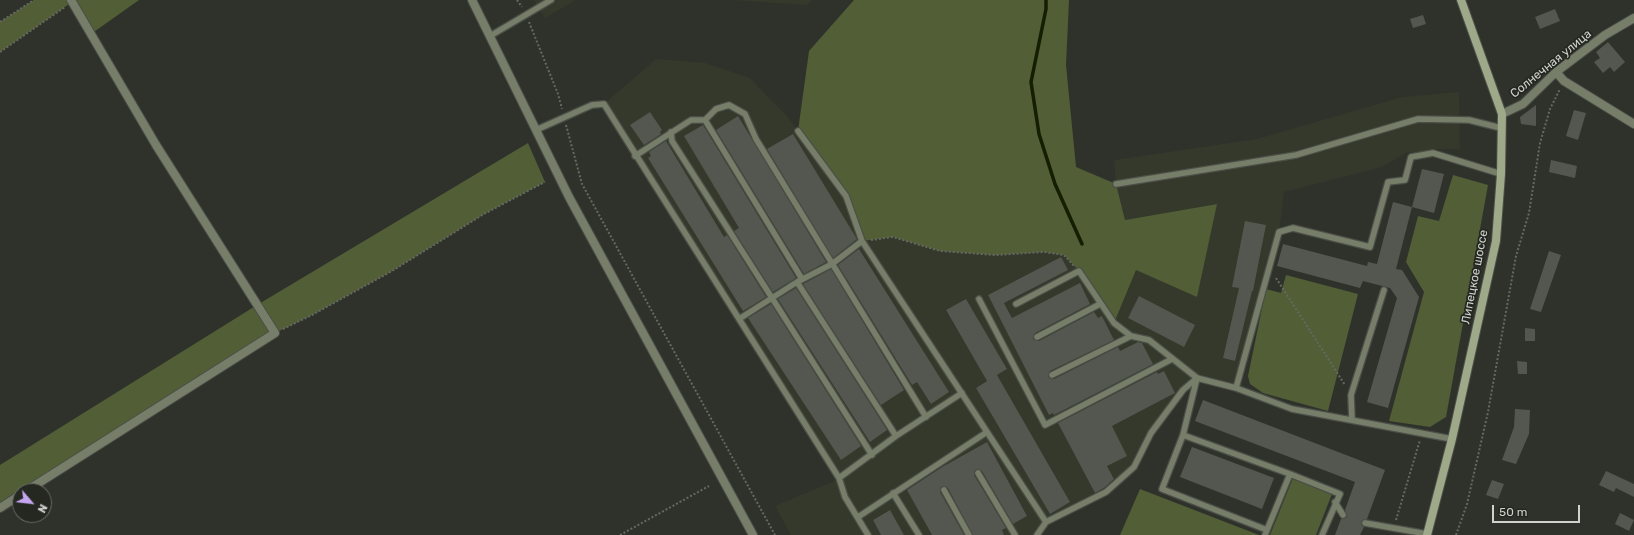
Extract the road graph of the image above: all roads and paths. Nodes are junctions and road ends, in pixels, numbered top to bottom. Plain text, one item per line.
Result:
1 (34, 0) edge
2 (472, 0) edge
3 (551, 0) edge
4 (1461, 0) edge
5 (72, 1) edge
6 (526, 14) junction
7 (1634, 18) edge
8 (0, 22) edge
9 (490, 36) junction
10 (0, 52) edge
11 (1556, 72) junction
12 (1564, 81) junction
13 (1502, 114) junction
14 (564, 118) junction
15 (704, 120) junction
16 (1634, 124) edge
17 (1501, 128) junction
18 (536, 130) junction
19 (798, 131) dead end
20 (671, 132) junction
21 (635, 156) junction
22 (1501, 174) junction
23 (545, 182) dead end
24 (1116, 184) dead end
25 (862, 242) junction
26 (832, 264) junction
27 (1268, 267) junction
28 (1079, 271) junction
29 (799, 281) junction
30 (1384, 290) dead end
31 (771, 298) junction
32 (979, 299) dead end
33 (1016, 304) dead end
34 (1100, 304) junction
35 (739, 319) junction
36 (275, 333) junction
37 (1131, 336) junction
38 (1037, 338) dead end
39 (1172, 359) junction
40 (1052, 375) dead end
41 (1197, 378) junction
42 (1236, 388) junction
43 (962, 393) junction
44 (1351, 395) junction
45 (926, 417) junction
46 (1352, 420) junction
47 (987, 432) junction
48 (1422, 433) junction
49 (1183, 435) junction
50 (896, 436) junction
51 (1452, 439) junction
52 (872, 455) junction
53 (978, 473) dead end
54 (1290, 474) junction
55 (839, 478) junction
56 (39, 483) edge
57 (709, 486) dead end
58 (944, 490) dead end
59 (893, 493) junction
60 (12, 500) edge
61 (1335, 502) junction
62 (0, 508) edge
63 (1343, 515) dead end
64 (858, 517) junction
65 (1046, 522) junction
66 (1365, 523) dead end
67 (1394, 528) junction
68 (1266, 532) edge
69 (1427, 534) edge
70 (620, 535) edge
71 (753, 535) edge
72 (775, 535) edge
73 (868, 535) edge
74 (919, 535) edge
75 (969, 535) edge
76 (1015, 535) edge
77 (1037, 535) edge
78 (1322, 535) edge
79 (1456, 535) edge

1 - 8 path
2 - 9 street
3 - 6 lane
4 - 13 main road, Липецкое шоссе
5 - 10 path
5 - 36 street
6 - 9 lane
6 - 14 path
7 - 11 street, Солнечная улица
9 - 18 street
11 - 12 street
11 - 13 street, Солнечная улица
12 - 16 street
12 - 79 path
13 - 17 main road, Липецкое шоссе
14 - 18 lane
14 - 21 lane
14 - 72 path
15 - 20 lane
15 - 26 lane
15 - 29 lane
17 - 22 main road, Липецкое шоссе
17 - 24 lane
18 - 71 street
19 - 25 lane
20 - 21 lane
20 - 31 lane
21 - 35 lane
22 - 27 lane
22 - 51 main road, Липецкое шоссе
23 - 36 path
25 - 26 lane
25 - 28 path
25 - 43 lane
26 - 29 lane
26 - 45 lane
27 - 42 lane
27 - 44 path
28 - 33 lane
28 - 34 lane
29 - 31 lane
29 - 50 lane
30 - 44 lane
31 - 35 lane
31 - 52 lane
32 - 39 lane
34 - 37 lane
34 - 38 lane
35 - 55 lane
36 - 56 street
37 - 39 lane
37 - 40 lane
39 - 41 lane
41 - 42 lane
41 - 49 lane
41 - 65 lane
42 - 46 lane
43 - 45 lane
43 - 47 lane
44 - 46 lane
45 - 50 lane
46 - 48 lane
47 - 59 lane
47 - 65 lane
48 - 51 lane
48 - 67 path
49 - 54 lane
49 - 68 lane
50 - 52 lane
51 - 69 main road, Липецкое шоссе
52 - 55 lane
53 - 76 lane
54 - 61 lane
54 - 68 lane
55 - 64 lane
57 - 70 path
58 - 75 lane
59 - 64 lane
59 - 74 lane
60 - 62 street
61 - 63 lane
61 - 78 lane
64 - 73 lane
65 - 77 lane
66 - 67 lane
67 - 69 lane

